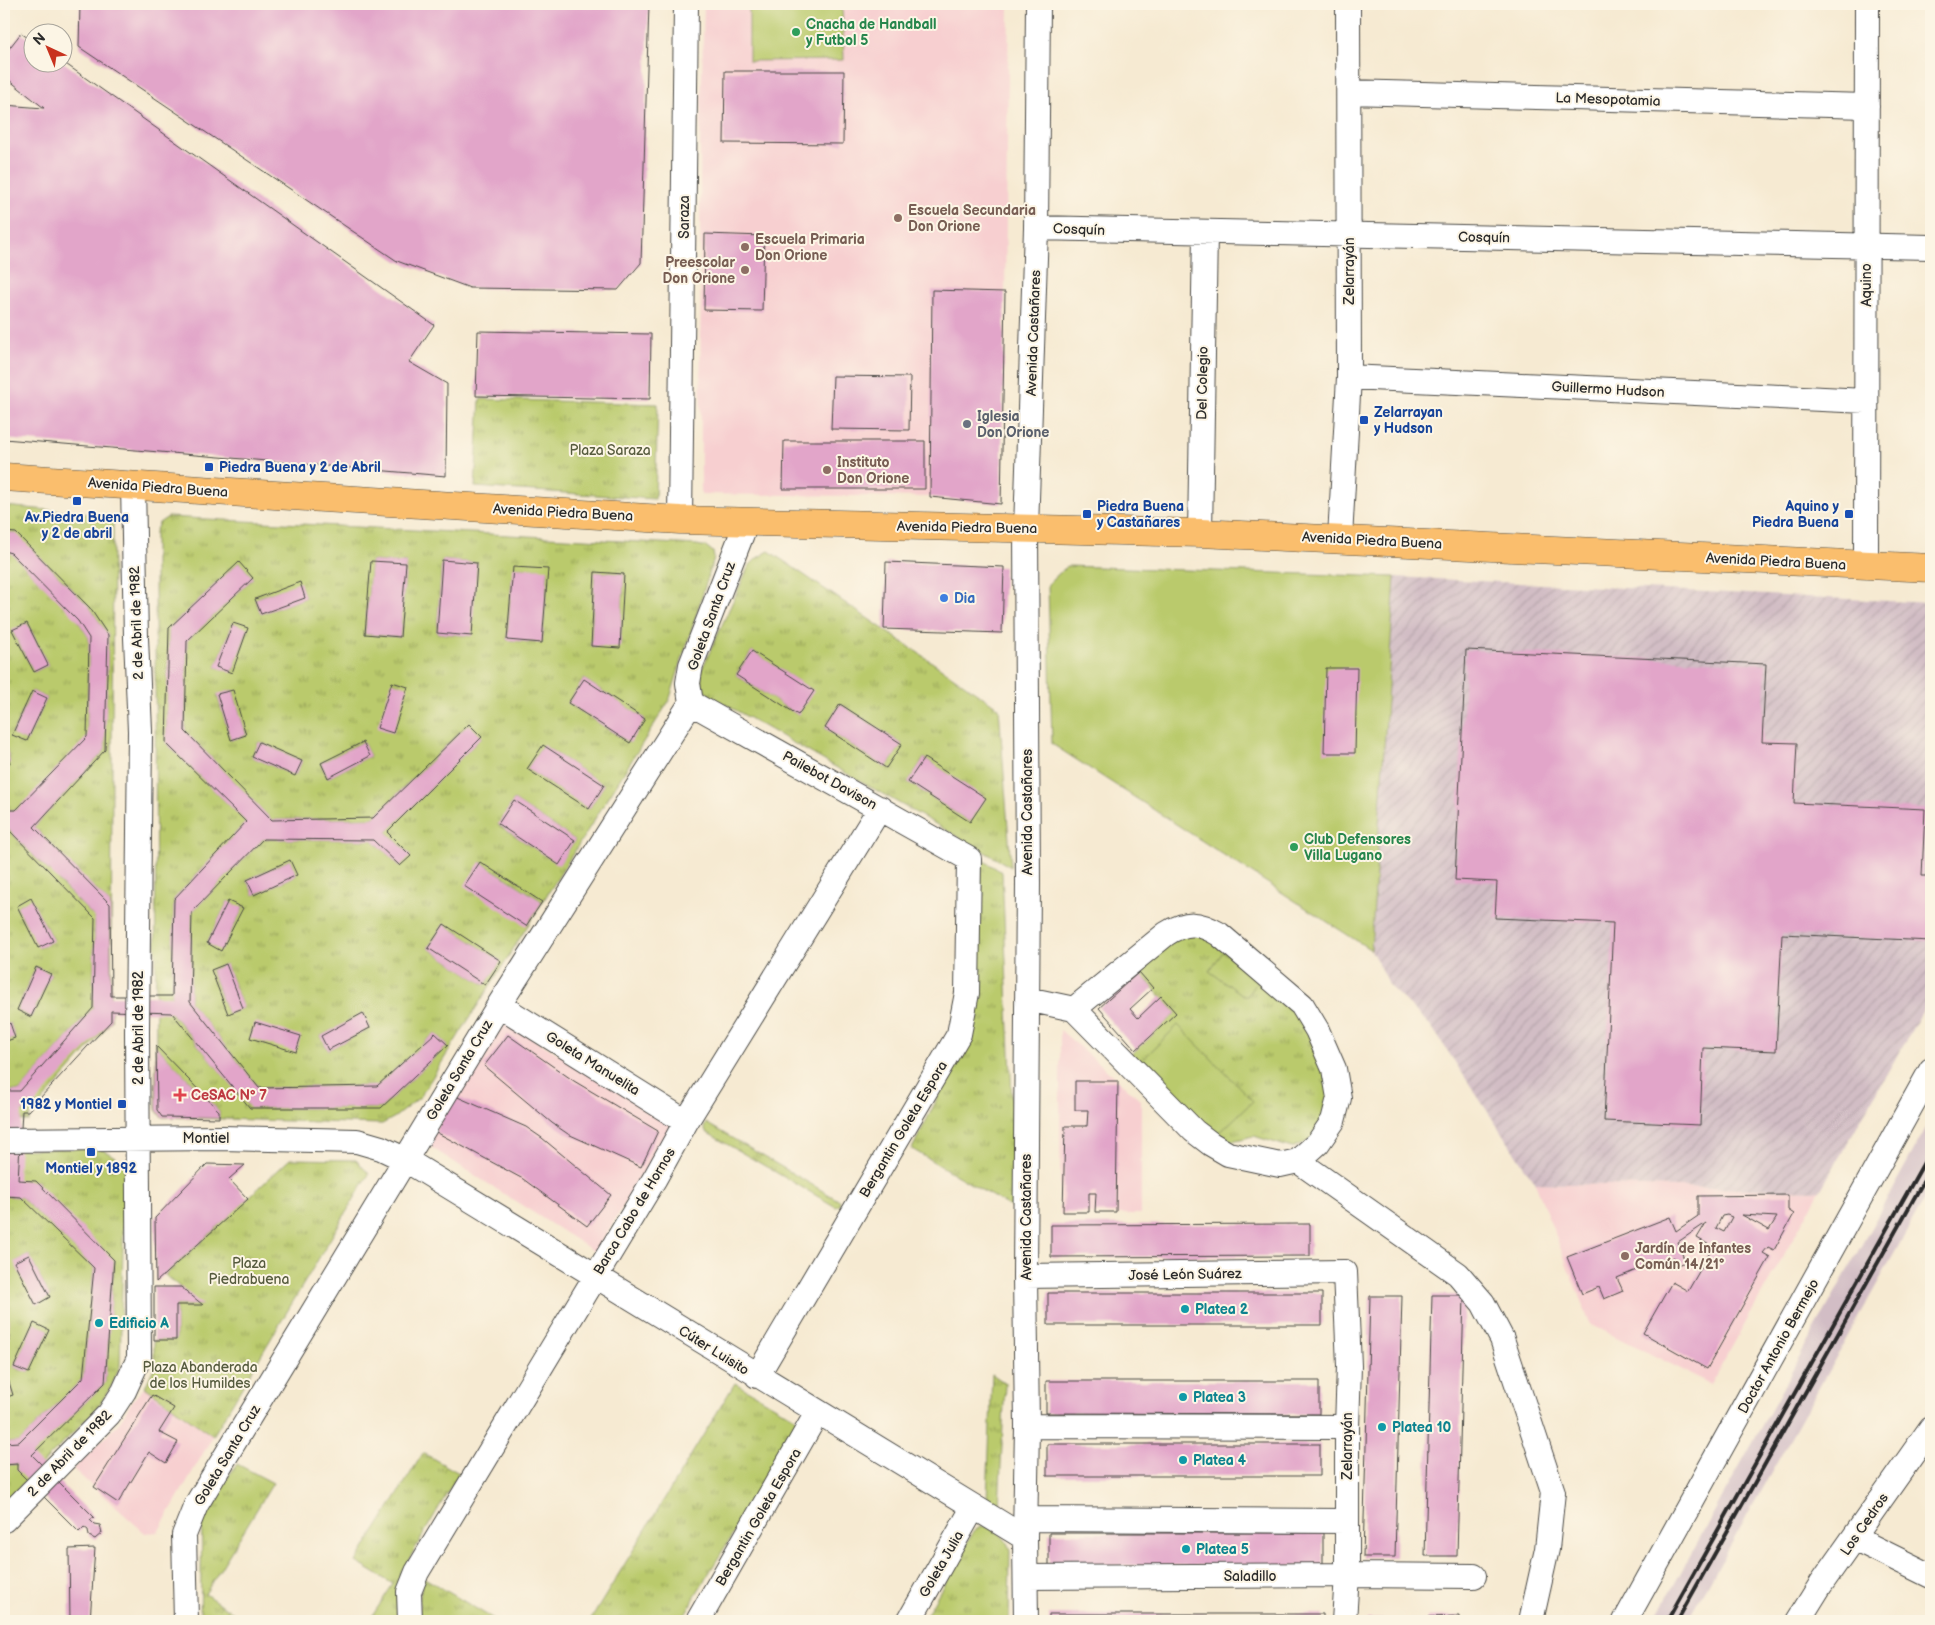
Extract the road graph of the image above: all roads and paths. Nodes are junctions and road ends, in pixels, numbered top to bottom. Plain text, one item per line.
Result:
1 (686, 4) edge
2 (1038, 4) edge
3 (1348, 4) edge
4 (1867, 4) edge
5 (1349, 92) junction
6 (1867, 106) junction
7 (1036, 228) junction
8 (1205, 232) junction
9 (1349, 234) junction
10 (1866, 246) junction
11 (1931, 247) edge
12 (1349, 377) junction
13 (1866, 401) junction
14 (4, 477) edge
15 (133, 485) junction
16 (680, 520) junction
17 (747, 521) junction
18 (1026, 529) junction
19 (1200, 533) junction
20 (1340, 538) junction
21 (1866, 566) junction
22 (1931, 568) edge
23 (691, 703) junction
24 (880, 808) junction
25 (968, 859) joint
26 (1027, 999) junction
27 (499, 1005) junction
28 (1074, 1008) junction
29 (1931, 1070) edge
30 (686, 1122) junction
31 (138, 1139) junction
32 (4, 1140) edge
33 (404, 1159) junction
34 (1298, 1161) junction
35 (1345, 1272) joint
36 (594, 1276) junction
37 (1025, 1276) junction
38 (757, 1376) junction
39 (817, 1413) junction
40 (1027, 1426) junction
41 (1347, 1427) junction
42 (1927, 1443) edge
43 (973, 1508) junction
44 (4, 1520) edge
45 (1347, 1521) junction
46 (1026, 1529) junction
47 (1854, 1538) junction
48 (1347, 1575) junction
49 (1474, 1576) dead end
50 (1931, 1576) edge
51 (1026, 1578) junction
52 (186, 1621) edge
53 (410, 1621) edge
54 (698, 1621) edge
55 (909, 1621) edge
56 (1026, 1621) edge
57 (1344, 1621) edge
58 (1531, 1621) edge
59 (1625, 1621) edge
60 (1798, 1621) edge

1 - 16 street, Saraza
2 - 7 street, Avenida Castañares
3 - 5 street, Zelarrayán
4 - 6 street, Aquino
5 - 6 street, La Mesopotamia
5 - 9 street, Zelarrayán
6 - 10 street, Aquino
7 - 8 street, Cosquín
7 - 18 street, Avenida Castañares
8 - 9 street, Cosquín
8 - 19 street, Del Colegio
9 - 10 street, Cosquín
9 - 12 street, Zelarrayán
10 - 11 street, Cosquín
10 - 13 street, Aquino
12 - 13 street, Guillermo Hudson
12 - 20 street, Zelarrayán
13 - 21 street, Aquino
14 - 15 main road, Avenida Piedra Buena
15 - 16 main road, Avenida Piedra Buena
15 - 31 street, 2 de Abril de 1982
16 - 17 main road, Avenida Piedra Buena
17 - 18 main road, Avenida Piedra Buena
17 - 23 street, Goleta Santa Cruz
18 - 19 main road, Avenida Piedra Buena
18 - 26 street, Avenida Castañares
19 - 20 main road, Avenida Piedra Buena
20 - 21 main road, Avenida Piedra Buena
21 - 22 main road, Avenida Piedra Buena
23 - 24 street, Pailebot Davison
23 - 27 street, Goleta Santa Cruz
24 - 25 street, Pailebot Davison
24 - 30 street, Barca Cabo de Hornos
25 - 38 street, Bergantin Goleta Espora
26 - 28 street
26 - 37 street, Avenida Castañares
27 - 30 street, Goleta Manuelita
27 - 33 street, Goleta Santa Cruz
28 - 34 street
28 - 34 street
29 - 59 street, Doctor Antonio Bermejo
30 - 36 street, Barca Cabo de Hornos
31 - 32 street, Montiel
31 - 33 street, Montiel
31 - 44 street, 2 de Abril de 1982
33 - 36 street, Cúter Luisito
33 - 52 street, Goleta Santa Cruz
34 - 58 street
35 - 37 street, José León Suárez
35 - 41 street, Zelarrayán
36 - 38 street, Cúter Luisito
36 - 53 street, Barca Cabo de Hornos
37 - 40 street, Avenida Castañares
38 - 39 street, Cúter Luisito
39 - 43 street, Cúter Luisito
39 - 54 street, Bergantin Goleta Espora
40 - 41 street
40 - 46 street, Avenida Castañares
41 - 45 street, Zelarrayán
42 - 47 street, Los Cedros
43 - 46 street, Cúter Luisito
43 - 55 street, Goleta Julia
45 - 46 street
45 - 48 street, Zelarrayán
46 - 51 street, Avenida Castañares
47 - 50 street
47 - 60 street, Los Cedros
48 - 49 street, Saladillo
48 - 51 street, Saladillo
48 - 57 street, Zelarrayán
51 - 56 street, Avenida Castañares

